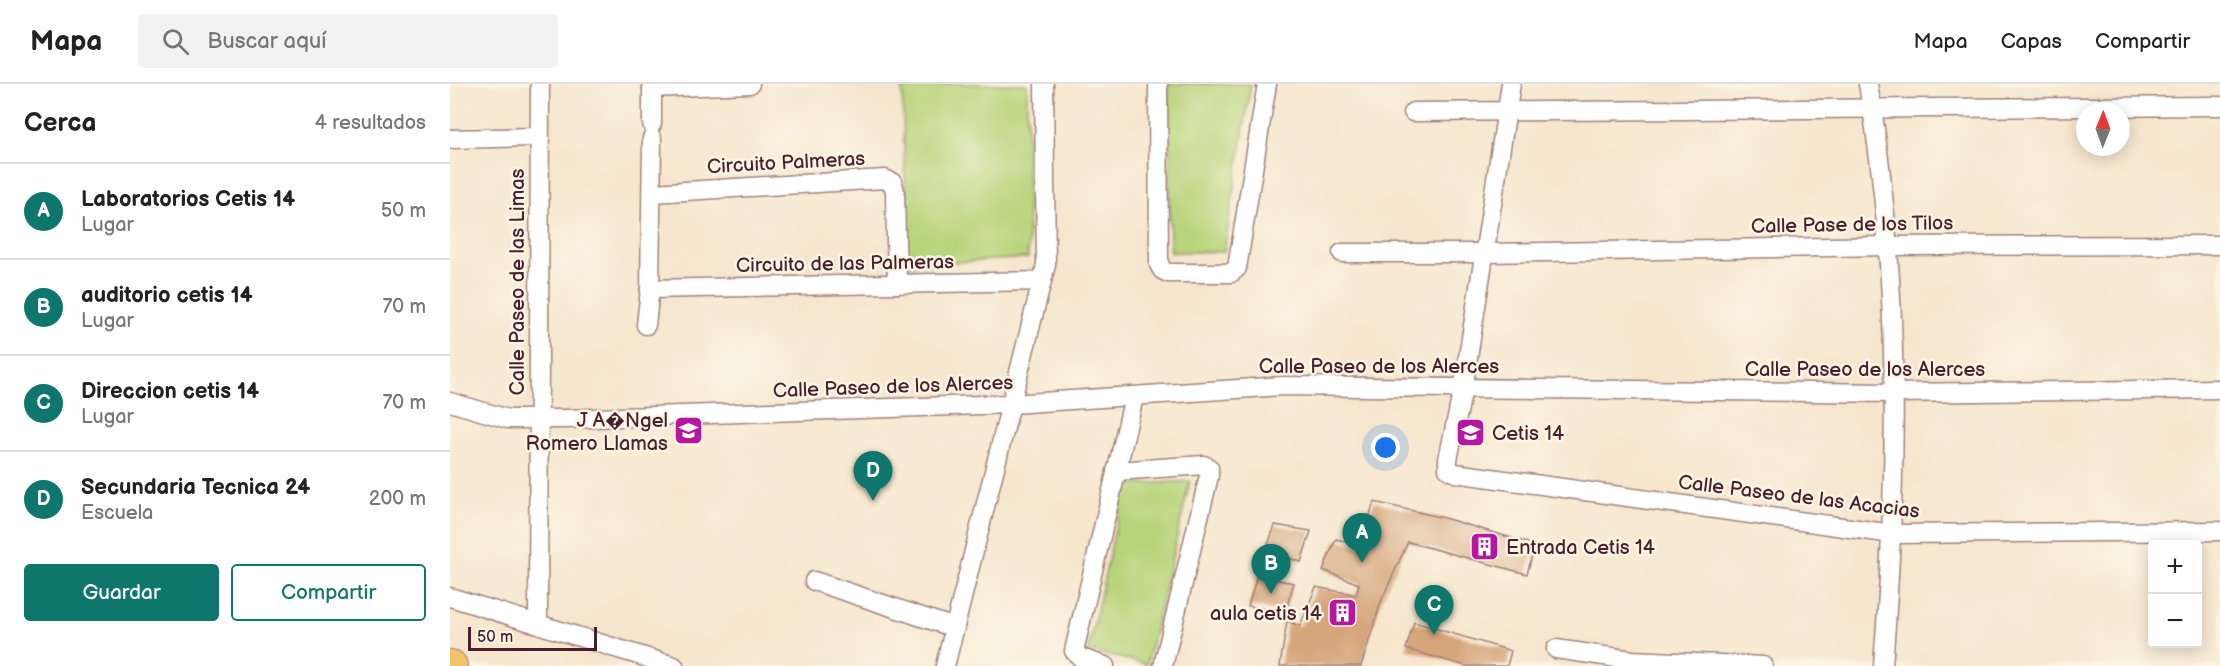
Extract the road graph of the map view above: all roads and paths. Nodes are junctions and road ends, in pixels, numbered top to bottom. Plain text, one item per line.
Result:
1 (540, 84) edge
2 (750, 84) edge
3 (1044, 84) edge
4 (1158, 84) edge
5 (1267, 84) edge
6 (1511, 84) edge
7 (1868, 84) edge
8 (652, 86) edge
9 (2220, 106) edge
10 (1872, 108) junction
11 (1507, 111) junction
12 (1413, 112) dead end
13 (539, 137) junction
14 (450, 139) edge
15 (652, 193) junction
16 (2220, 245) edge
17 (1888, 246) junction
18 (1342, 253) dead end
19 (1484, 253) junction
20 (1041, 281) junction
21 (897, 284) junction
22 (650, 289) junction
23 (646, 325) dead end
24 (1463, 389) junction
25 (2220, 389) edge
26 (1893, 393) junction
27 (1134, 397) junction
28 (450, 402) edge
29 (1011, 404) junction
30 (540, 419) junction
31 (1116, 471) junction
32 (2220, 531) edge
33 (1893, 534) junction
34 (813, 581) dead end
35 (450, 597) edge
36 (538, 623) junction
37 (955, 628) junction
38 (1556, 649) dead end
39 (675, 666) edge
40 (945, 666) edge
41 (1105, 666) edge
42 (1163, 666) edge
43 (1762, 666) edge
44 (1882, 666) edge

1 - 13 street, Calle Paseo de las Limas
2 - 8 street
3 - 20 street
4 - 5 street
6 - 11 street
7 - 10 street
8 - 15 street
9 - 10 street
10 - 11 street
10 - 17 street
11 - 12 street
11 - 19 street
13 - 14 street
13 - 30 street, Calle Paseo de las Limas
15 - 21 street, Circuito Palmeras
15 - 22 street
16 - 17 street, Calle Pase de los Tilos
17 - 19 street, Calle Pase de los Tilos
17 - 26 street
18 - 19 street, Calle Pase de los Tilos
19 - 24 street
20 - 21 street, Circuito de las Palmeras
20 - 29 street
21 - 22 street, Circuito de las Palmeras
22 - 23 street
24 - 26 street, Calle Paseo de los Alerces
24 - 27 street, Calle Paseo de los Alerces
24 - 33 street, Calle Paseo de las Acacias
25 - 26 street, Calle Paseo de los Alerces
26 - 33 street
27 - 29 street, Calle Paseo de los Alerces
27 - 31 street
28 - 30 street, Calle Paseo de los Alerces
29 - 30 street, Calle Paseo de los Alerces
29 - 37 street
30 - 36 street, Calle Paseo de las Limas
31 - 41 street
31 - 42 street
32 - 33 street, Calle Paseo de las Acacias
33 - 44 street
34 - 37 street
35 - 36 street
36 - 39 street
37 - 40 street
38 - 43 street

